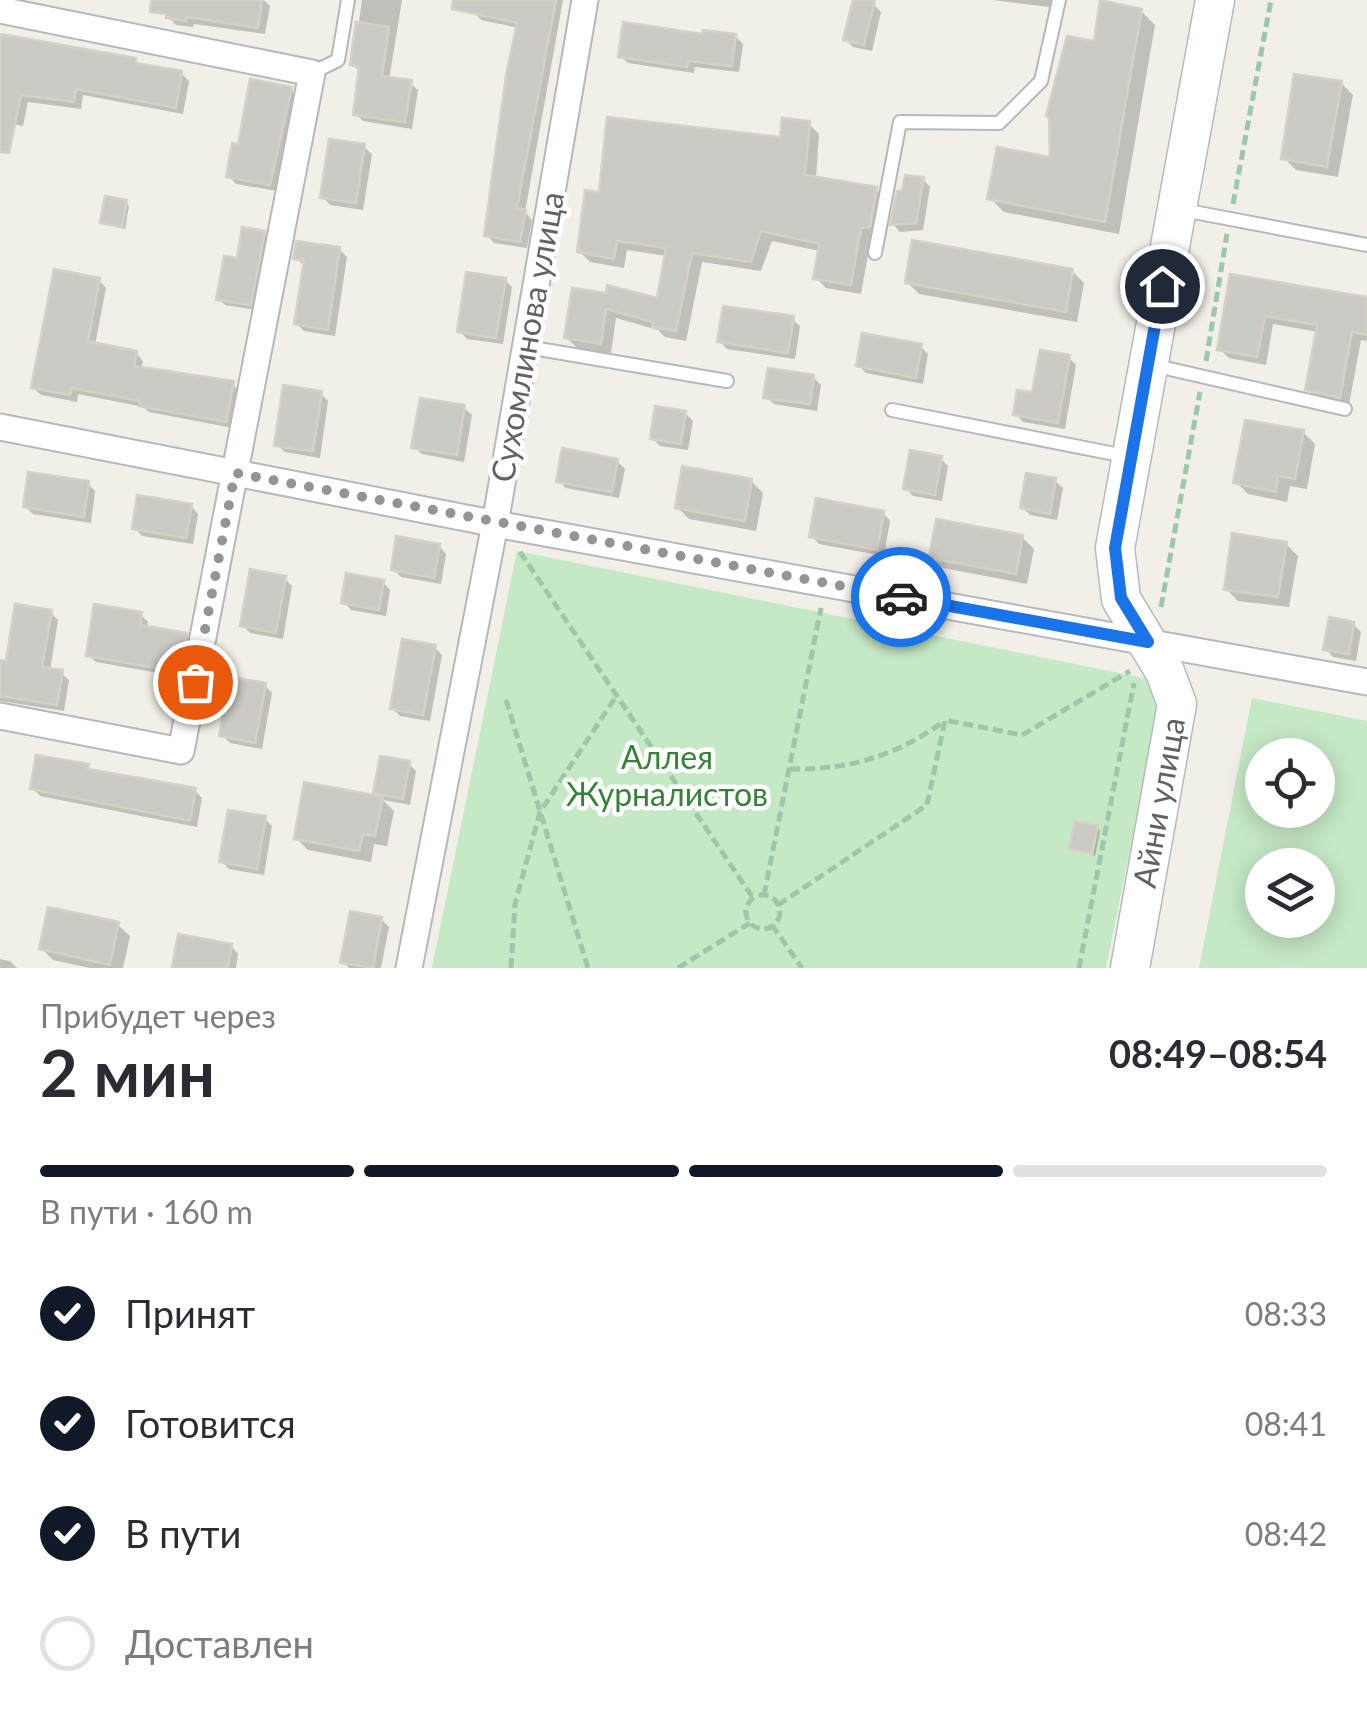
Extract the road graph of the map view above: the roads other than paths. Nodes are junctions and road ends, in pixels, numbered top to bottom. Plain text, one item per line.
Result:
1 (348, 0) edge
2 (585, 0) edge
3 (1059, 0) edge
4 (1214, 0) edge
5 (0, 10) edge
6 (312, 73) junction
7 (1176, 208) junction
8 (1367, 245) edge
9 (875, 253) dead end
10 (527, 347) junction
11 (1147, 364) junction
12 (727, 381) dead end
13 (1345, 409) dead end
14 (892, 410) dead end
15 (0, 427) edge
16 (1130, 457) junction
17 (235, 473) junction
18 (499, 524) junction
19 (1148, 642) junction
20 (1367, 682) edge
21 (0, 716) edge
22 (409, 968) edge
23 (1130, 968) edge

1 - 6 lane
2 - 10 street, Сухомлинова улица
3 - 9 lane
4 - 7 street, Айни улица
5 - 6 street
6 - 17 street
7 - 8 lane
7 - 11 street, Айни улица
10 - 12 lane
10 - 18 street, Сухомлинова улица
11 - 13 lane
11 - 16 street, Айни улица
14 - 16 lane
15 - 17 street
16 - 19 street, Айни улица
17 - 18 street
17 - 21 street
18 - 19 street
18 - 22 street, Сухомлинова улица
19 - 20 street
19 - 23 street, Айни улица

